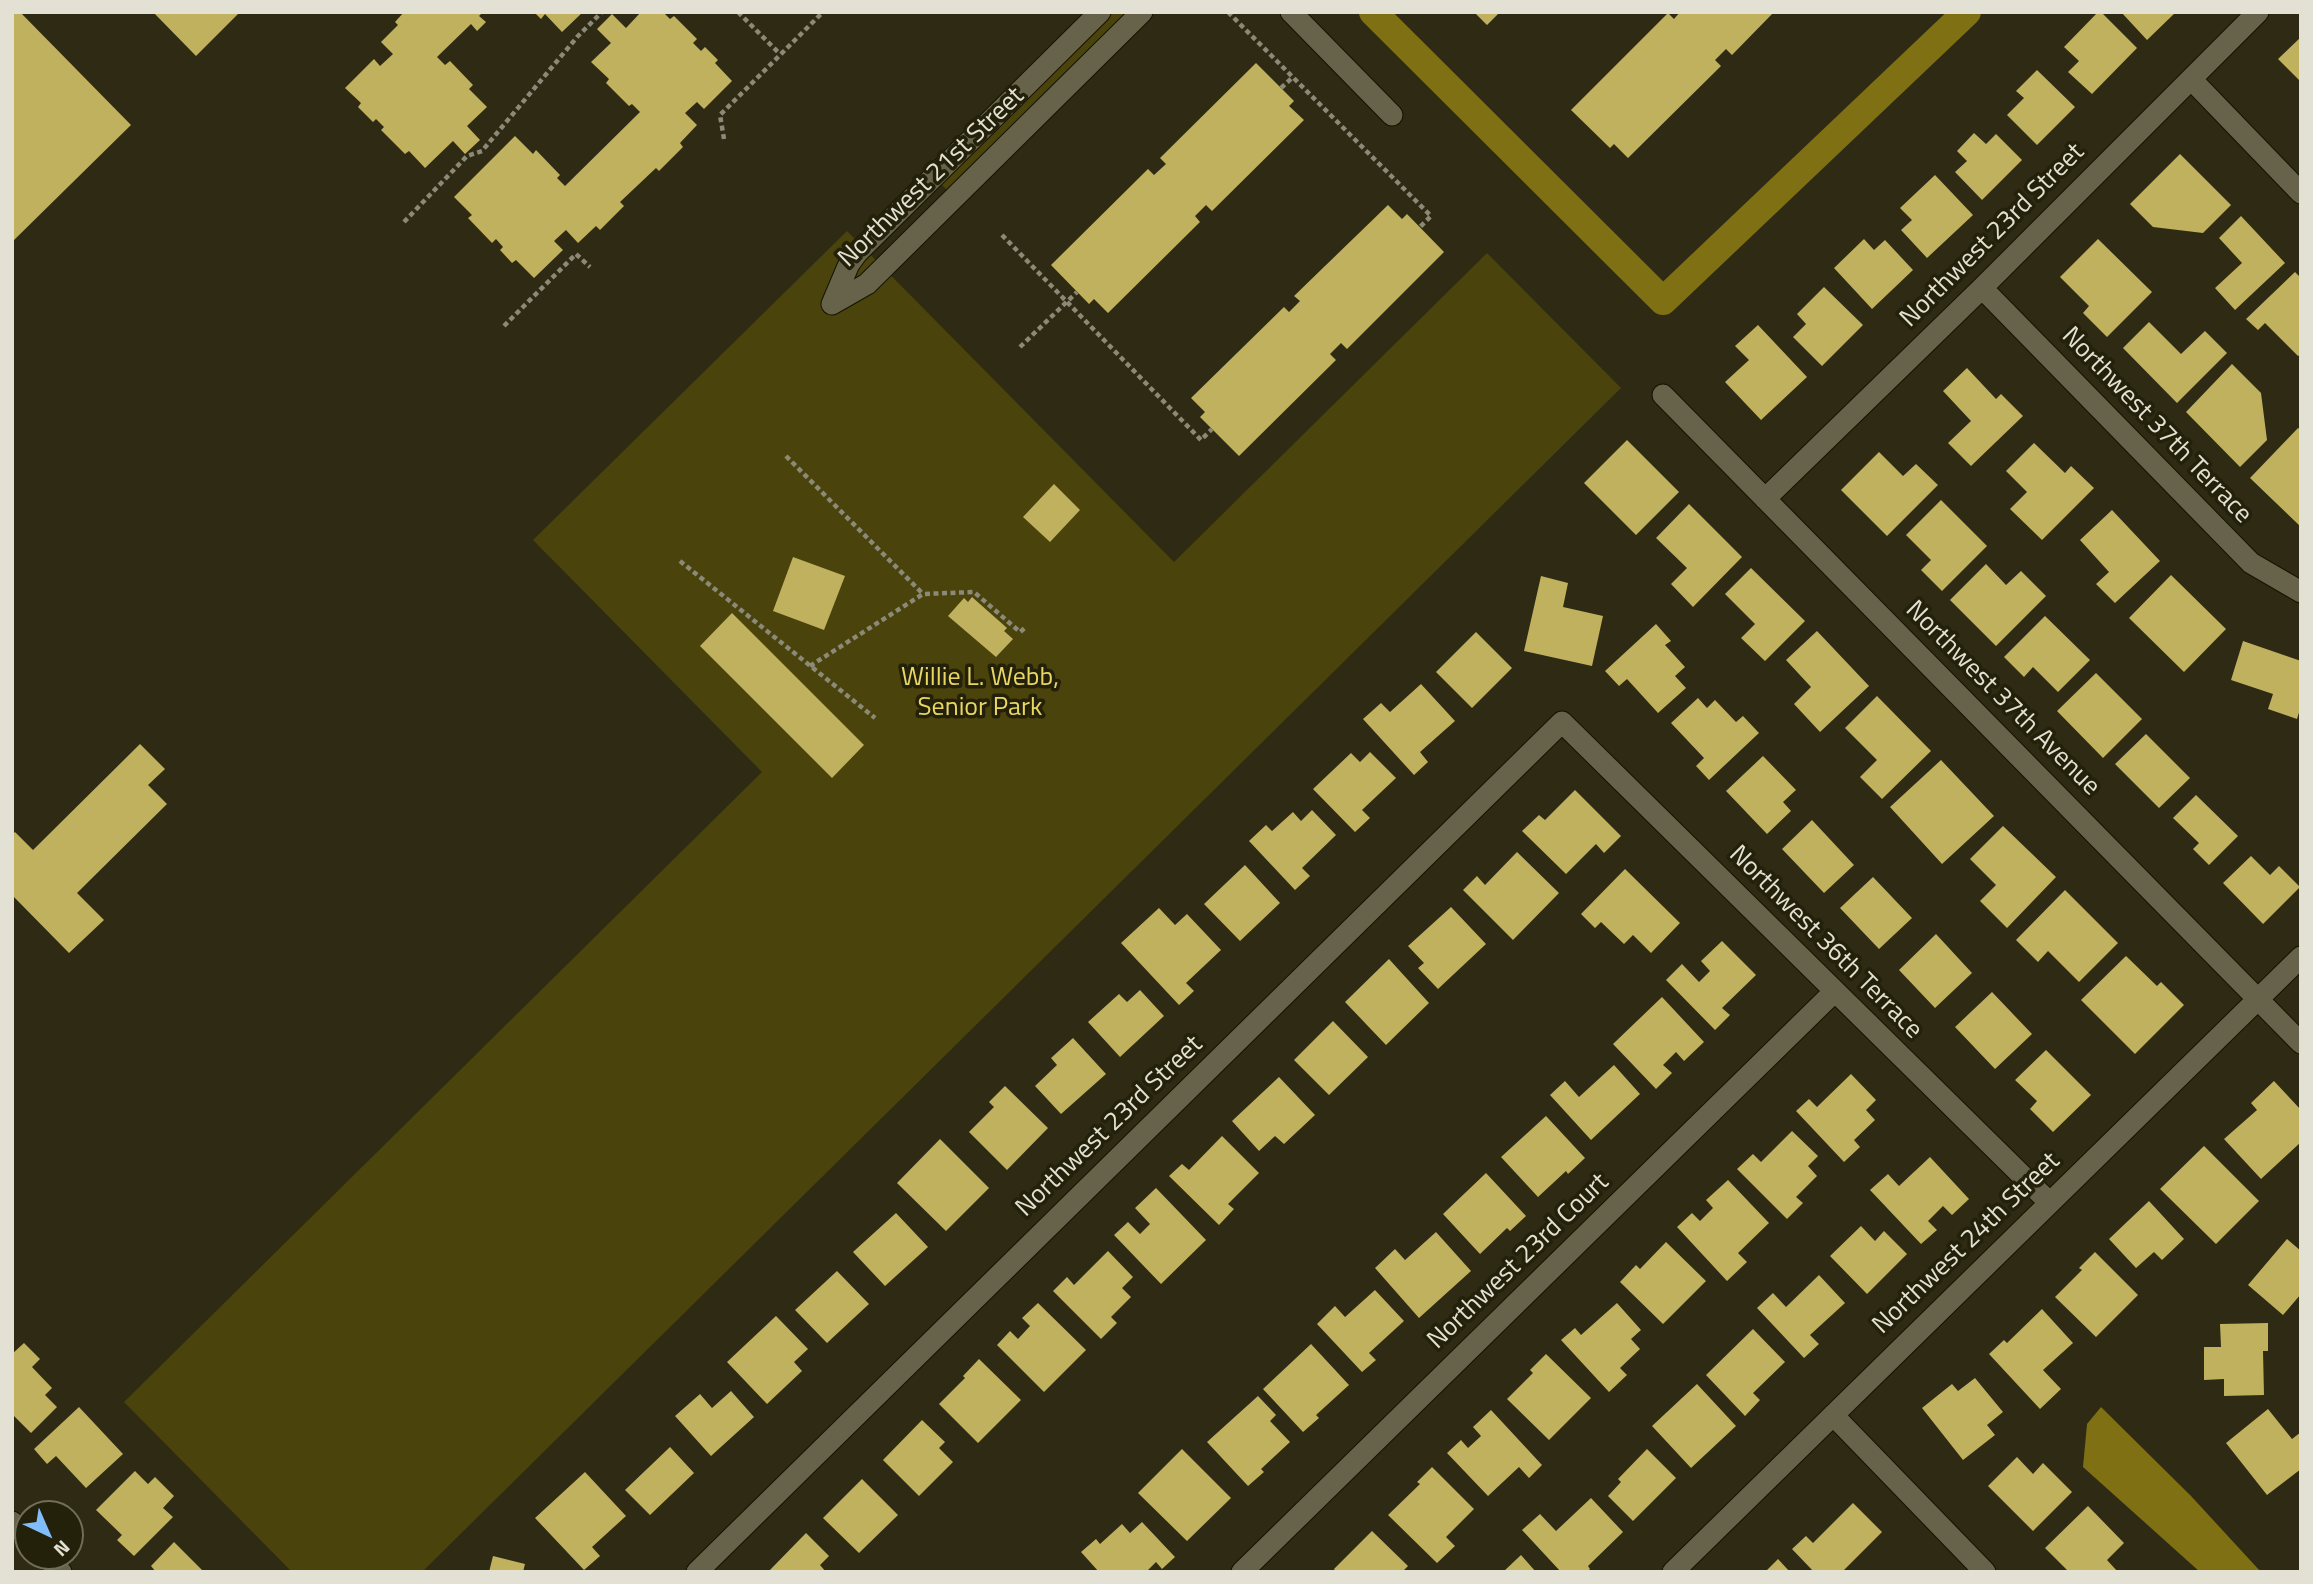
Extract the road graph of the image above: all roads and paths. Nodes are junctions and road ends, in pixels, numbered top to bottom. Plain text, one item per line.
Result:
1 (602, 12) edge
2 (738, 12) edge
3 (823, 12) edge
4 (1100, 12) edge
5 (1142, 12) edge
6 (1228, 12) edge
7 (1291, 12) edge
8 (2258, 12) edge
9 (779, 54) junction
10 (1293, 77) junction
11 (2191, 79) junction
12 (1281, 88) dead end
13 (1392, 115) dead end
14 (724, 139) dead end
15 (2301, 193) edge
16 (404, 222) dead end
17 (1420, 227) dead end
18 (1002, 235) dead end
19 (590, 267) dead end
20 (1982, 288) junction
21 (1077, 292) dead end
22 (1067, 302) junction
23 (504, 326) dead end
24 (1020, 347) dead end
25 (1663, 395) dead end
26 (1213, 429) dead end
27 (786, 456) dead end
28 (1765, 499) junction
29 (680, 561) dead end
30 (2301, 592) edge
31 (923, 594) junction
32 (1026, 627) dead end
33 (810, 666) junction
34 (876, 718) dead end
35 (1562, 722) joint
36 (2301, 957) edge
37 (1834, 992) junction
38 (2257, 999) junction
39 (2301, 1043) edge
40 (2050, 1203) junction
41 (1833, 1415) junction
42 (697, 1572) edge
43 (1242, 1572) edge
44 (1673, 1572) edge
45 (1985, 1572) edge

1 - 16 path
2 - 9 path
3 - 9 path
4 - 5 street, Northwest 21st Street
6 - 10 path
7 - 13 street
8 - 11 street, Northwest 23rd Street
9 - 14 path
10 - 12 path
10 - 17 path
11 - 15 street
11 - 20 street, Northwest 23rd Street
18 - 22 path
19 - 23 path
20 - 28 street, Northwest 23rd Street
20 - 30 street, Northwest 37th Terrace
21 - 22 path
22 - 24 path
22 - 26 path
25 - 28 street, Northwest 37th Avenue
27 - 31 path
28 - 38 street, Northwest 37th Avenue
29 - 33 path
31 - 32 path
31 - 33 path
33 - 34 path
35 - 37 street, Northwest 36th Terrace
35 - 42 street, Northwest 23rd Street
36 - 38 street, Northwest 24th Street
37 - 40 street, Northwest 36th Terrace
37 - 43 street, Northwest 23rd Court
38 - 39 street, Northwest 37th Avenue
38 - 40 street, Northwest 24th Street
40 - 41 street, Northwest 24th Street
41 - 44 street, Northwest 24th Street
41 - 45 street

